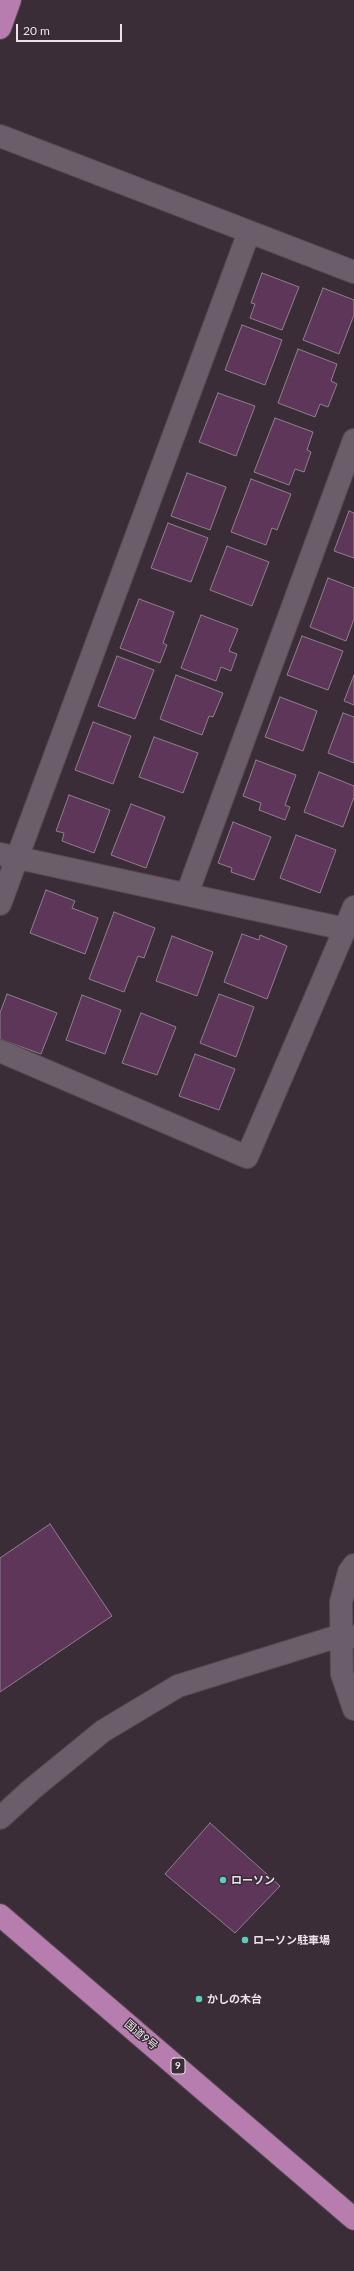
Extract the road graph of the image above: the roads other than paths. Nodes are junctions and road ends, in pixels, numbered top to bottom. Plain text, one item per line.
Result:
1 (10, 0) edge
2 (0, 28) edge
3 (0, 136) edge
4 (249, 232) junction
5 (354, 272) edge
6 (354, 440) edge
7 (9, 855) edge
8 (187, 894) junction
9 (0, 904) edge
10 (354, 907) edge
11 (345, 929) junction
12 (0, 1051) edge
13 (354, 1565) edge
14 (348, 1636) edge
15 (354, 1709) edge
16 (0, 1818) edge
17 (0, 1915) edge
18 (354, 2219) edge

1 - 2 highway
3 - 4 street
4 - 5 street
4 - 7 street
6 - 8 street
7 - 8 street
7 - 9 street
8 - 11 street
10 - 11 street
11 - 12 street
13 - 14 street
14 - 15 street
14 - 16 street
17 - 18 highway, 国道9号 / 9

